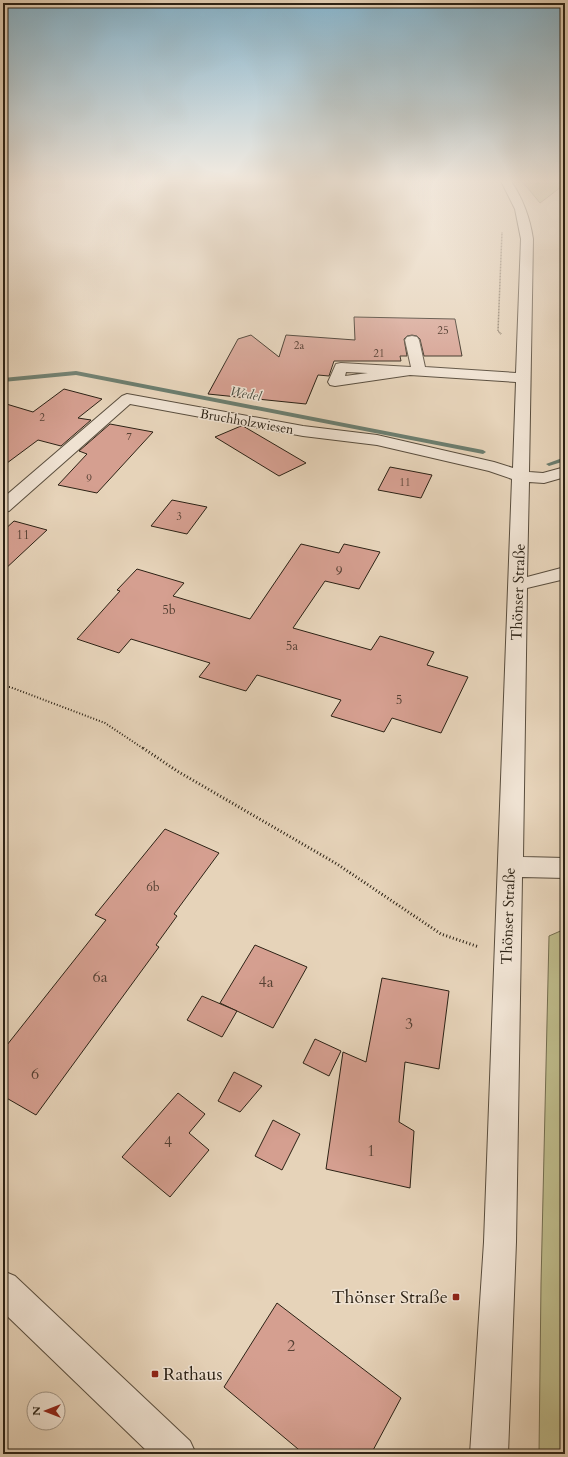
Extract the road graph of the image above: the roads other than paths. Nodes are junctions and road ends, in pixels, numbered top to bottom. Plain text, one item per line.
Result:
1 (527, 249) edge
2 (412, 340) dead end
3 (524, 378) junction
4 (565, 472) edge
5 (521, 477) junction
6 (5, 504) edge
7 (565, 573) edge
8 (518, 585) junction
9 (510, 867) junction
10 (565, 868) edge
11 (3, 1288) edge
12 (177, 1454) edge
13 (490, 1454) edge

1 - 3 street, Thönser Straße
2 - 3 street
3 - 5 street, Thönser Straße
4 - 5 street
5 - 6 street, Bruchholzwiesen
5 - 8 street, Thönser Straße
7 - 8 street
8 - 9 street, Thönser Straße
9 - 10 street
9 - 13 street, Thönser Straße
11 - 12 street

